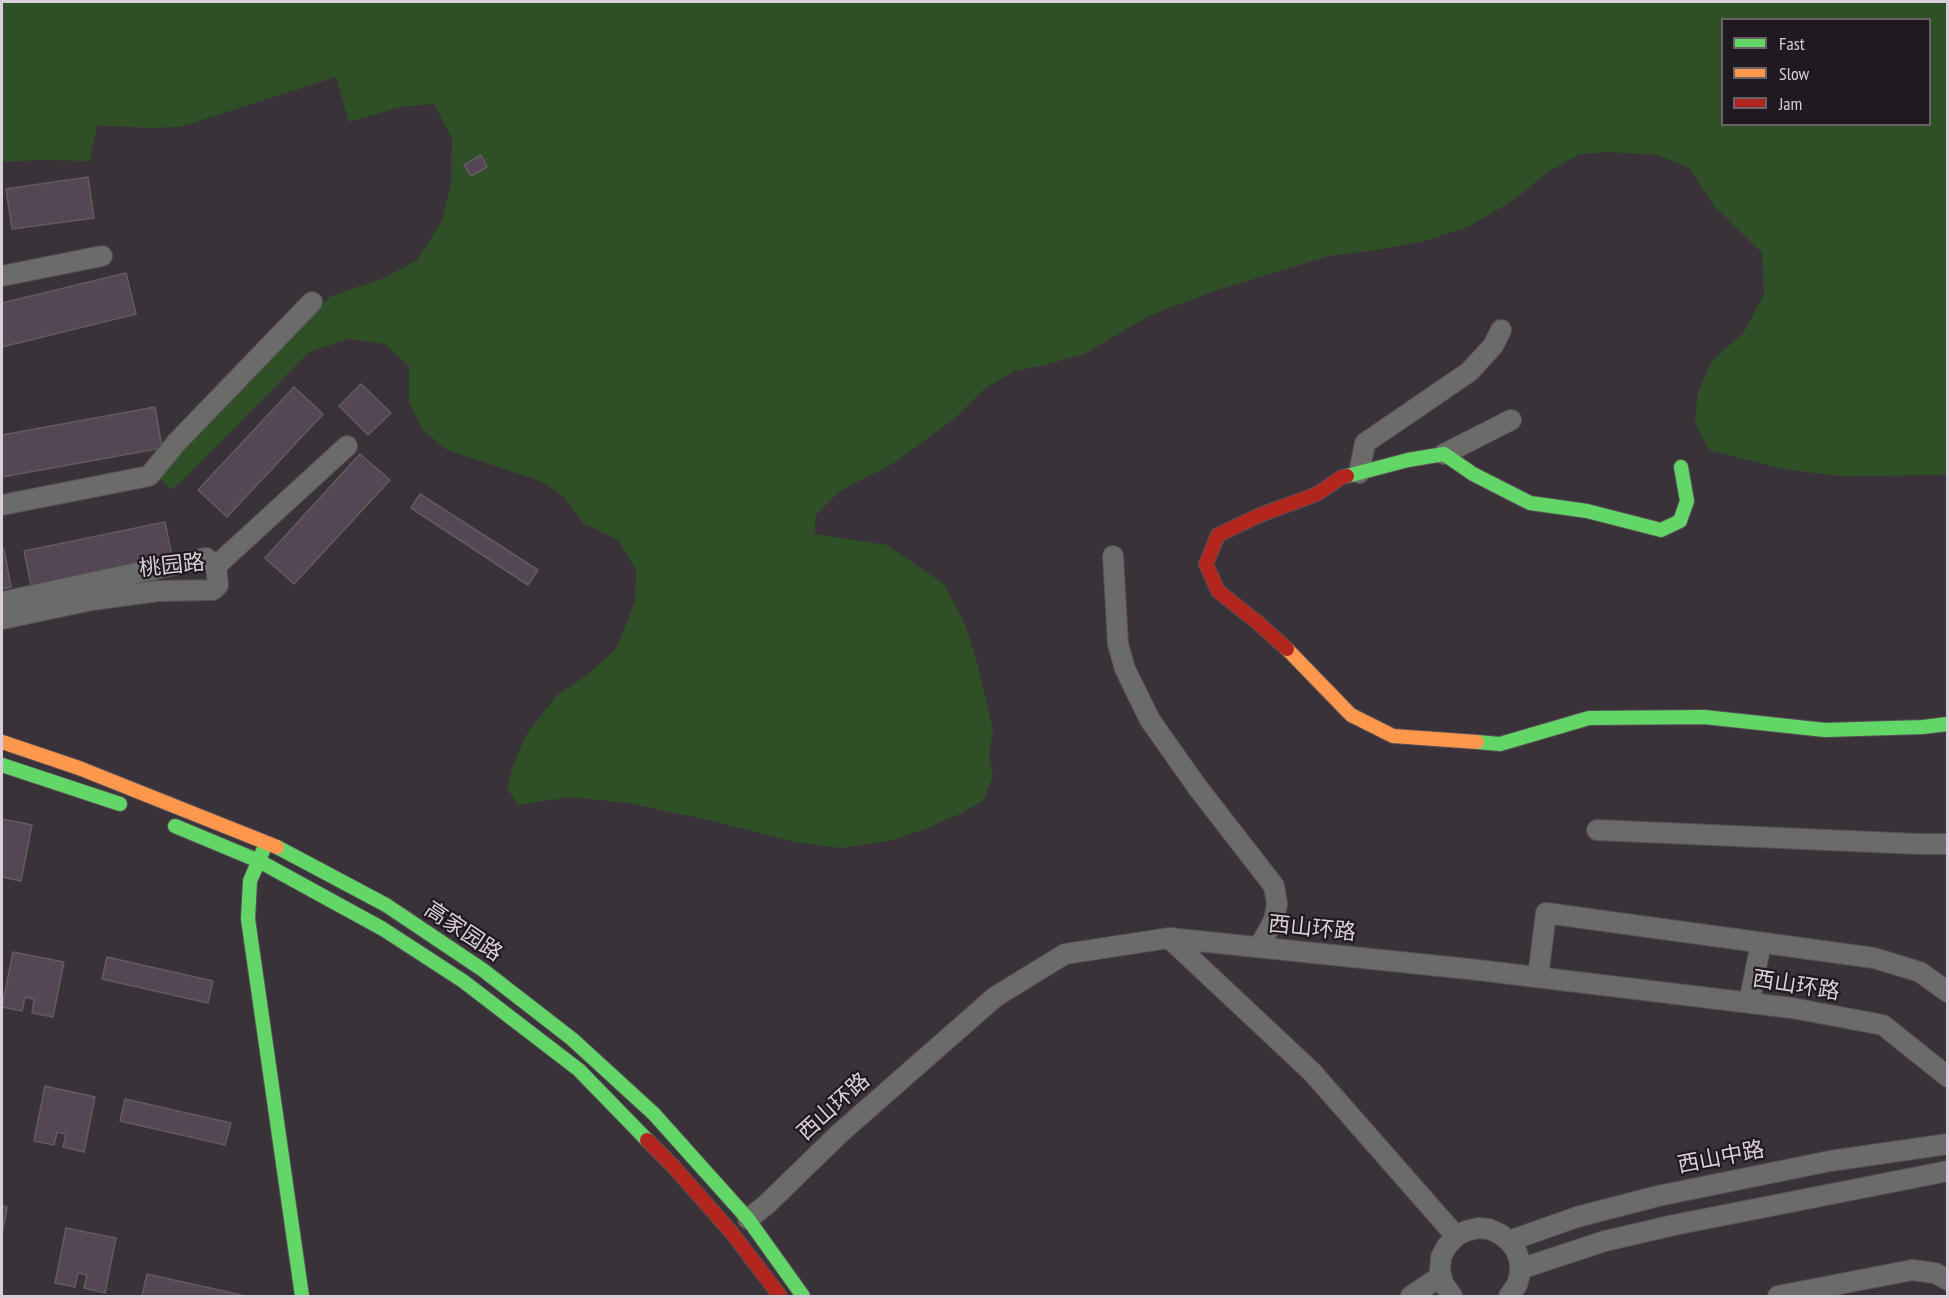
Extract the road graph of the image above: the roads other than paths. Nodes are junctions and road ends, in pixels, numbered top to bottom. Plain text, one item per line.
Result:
1 (102, 256) dead end
2 (2, 276) edge
3 (312, 302) dead end
4 (1501, 330) dead end
5 (1511, 420) dead end
6 (347, 446) dead end
7 (1444, 454) junction
8 (1681, 467) dead end
9 (1359, 473) junction
10 (2, 505) edge
11 (1113, 556) dead end
12 (216, 566) junction
13 (2, 602) edge
14 (2, 619) edge
15 (1947, 723) edge
16 (2, 742) edge
17 (2, 765) edge
18 (135, 810) dead end
19 (167, 822) dead end
20 (1598, 830) dead end
21 (267, 842) junction
22 (1947, 844) edge
23 (259, 861) junction
24 (1169, 939) junction
25 (1761, 943) junction
26 (1259, 947) junction
27 (1538, 977) junction
28 (1947, 992) edge
29 (1749, 1003) junction
30 (1947, 1077) edge
31 (1947, 1144) edge
32 (1947, 1171) edge
33 (748, 1219) junction
34 (1455, 1236) junction
35 (1509, 1241) junction
36 (1520, 1269) junction
37 (1441, 1276) junction
38 (1947, 1280) edge
39 (302, 1296) edge
40 (780, 1296) edge
41 (803, 1296) edge
42 (1411, 1296) edge
43 (1452, 1296) edge
44 (1509, 1296) edge
45 (1778, 1296) edge

1 - 2 street
3 - 10 street
4 - 9 street
5 - 7 street
6 - 12 street
7 - 8 main road
7 - 9 main road
9 - 15 main road
11 - 26 street
12 - 13 street, 桃园路
12 - 14 street, 桃园路
16 - 21 main road, 高家园路
17 - 18 main road
19 - 23 main road, 高家园路
20 - 22 street
21 - 23 main road
21 - 33 main road, 高家园路
23 - 39 main road
23 - 40 main road, 高家园路
24 - 26 street, 西山环路
24 - 33 street, 西山环路
24 - 34 street
25 - 27 street
25 - 28 street
25 - 29 street
26 - 27 street, 西山环路
27 - 29 street, 西山环路
29 - 30 street, 西山环路
31 - 35 street, 西山中路
32 - 36 street
33 - 41 main road, 高家园路
34 - 35 street
34 - 37 street
35 - 36 street
36 - 44 street
37 - 42 street
37 - 43 street
38 - 45 street

